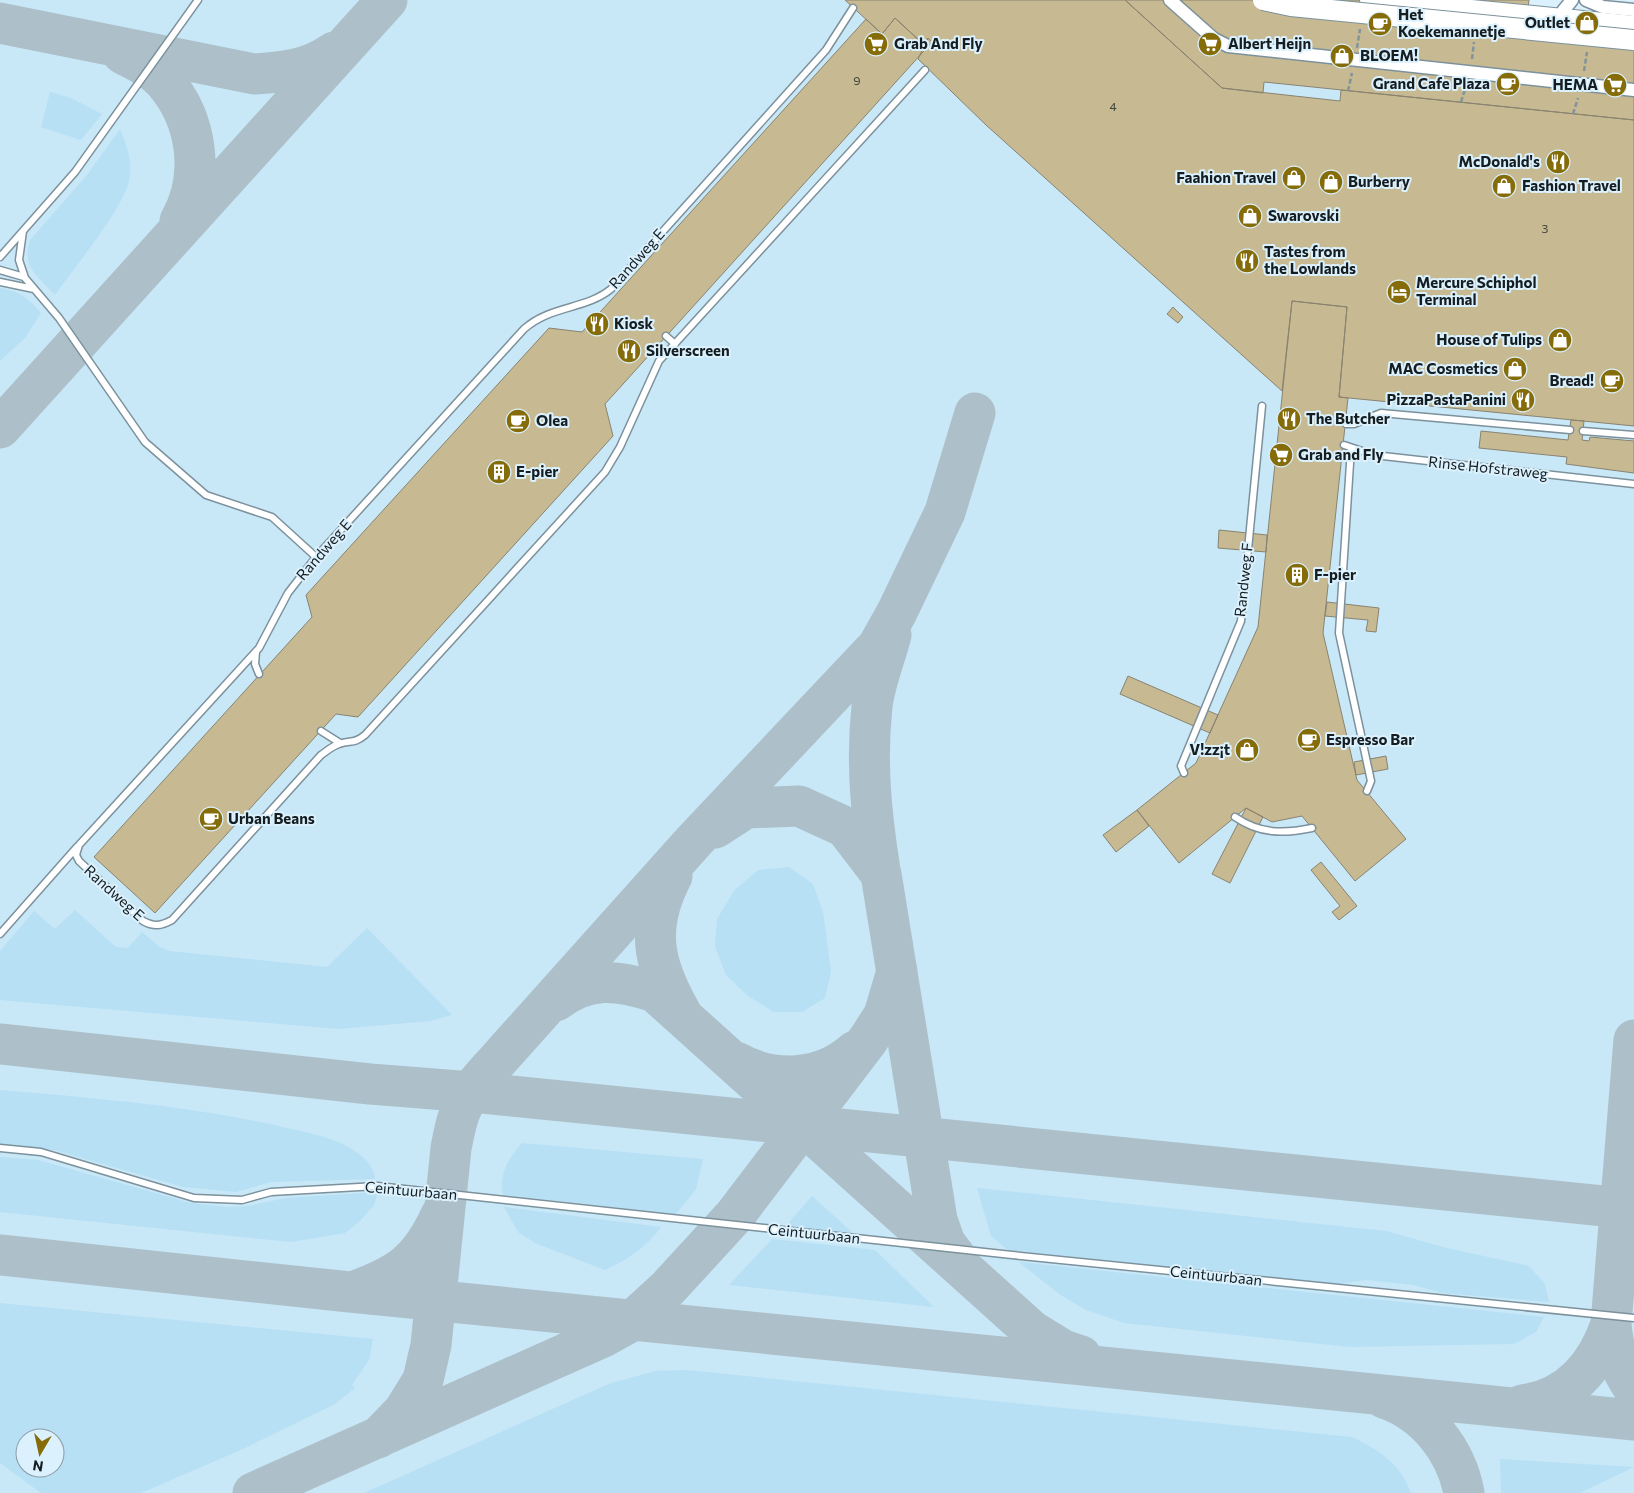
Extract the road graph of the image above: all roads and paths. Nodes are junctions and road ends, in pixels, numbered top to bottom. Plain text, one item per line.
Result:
1 (198, 0) edge
2 (1170, 0) edge
3 (1263, 0) edge
4 (1370, 0) edge
5 (1572, 0) edge
6 (1586, 0) edge
7 (853, 8) dead end
8 (1634, 10) edge
9 (1563, 11) dead end
10 (1476, 24) junction
11 (1634, 26) edge
12 (1634, 40) edge
13 (925, 70) dead end
14 (1470, 72) junction
15 (1634, 90) edge
16 (1461, 102) dead end
17 (23, 231) junction
18 (0, 256) edge
19 (0, 270) edge
20 (25, 278) junction
21 (0, 282) edge
22 (613, 287) junction
23 (34, 289) junction
24 (619, 292) dead end
25 (666, 336) dead end
26 (675, 344) junction
27 (1262, 406) dead end
28 (1346, 424) dead end
29 (1570, 430) dead end
30 (1583, 431) dead end
31 (1634, 435) edge
32 (1344, 445) dead end
33 (1351, 448) junction
34 (1634, 484) edge
35 (316, 557) junction
36 (256, 652) junction
37 (259, 674) dead end
38 (320, 731) dead end
39 (340, 743) junction
40 (1184, 773) dead end
41 (1366, 791) dead end
42 (1235, 817) dead end
43 (1312, 828) dead end
44 (80, 845) junction
45 (0, 934) edge
46 (0, 1148) edge
47 (1634, 1318) edge

1 - 17 lane
2 - 14 street
3 - 10 main road, bridge
4 - 11 main road
5 - 9 street
6 - 8 street
7 - 22 lane, Randweg E
10 - 12 main road, bridge
10 - 14 path
13 - 26 lane, Randweg E
14 - 15 street
14 - 16 path
17 - 18 lane
17 - 20 lane
19 - 20 lane
20 - 23 lane
21 - 23 lane
22 - 24 lane
22 - 35 lane, Randweg E
23 - 35 lane
25 - 26 lane
26 - 39 lane, Randweg E
27 - 40 lane, Randweg F
28 - 29 lane
30 - 31 lane
32 - 33 lane, Rinse Hofstraweg
33 - 34 lane, Rinse Hofstraweg
33 - 41 lane
35 - 36 lane, Randweg E
36 - 37 lane
36 - 44 lane, Randweg E
38 - 39 lane
39 - 44 lane, Randweg E
42 - 43 lane
44 - 45 lane
46 - 47 lane, Ceintuurbaan

